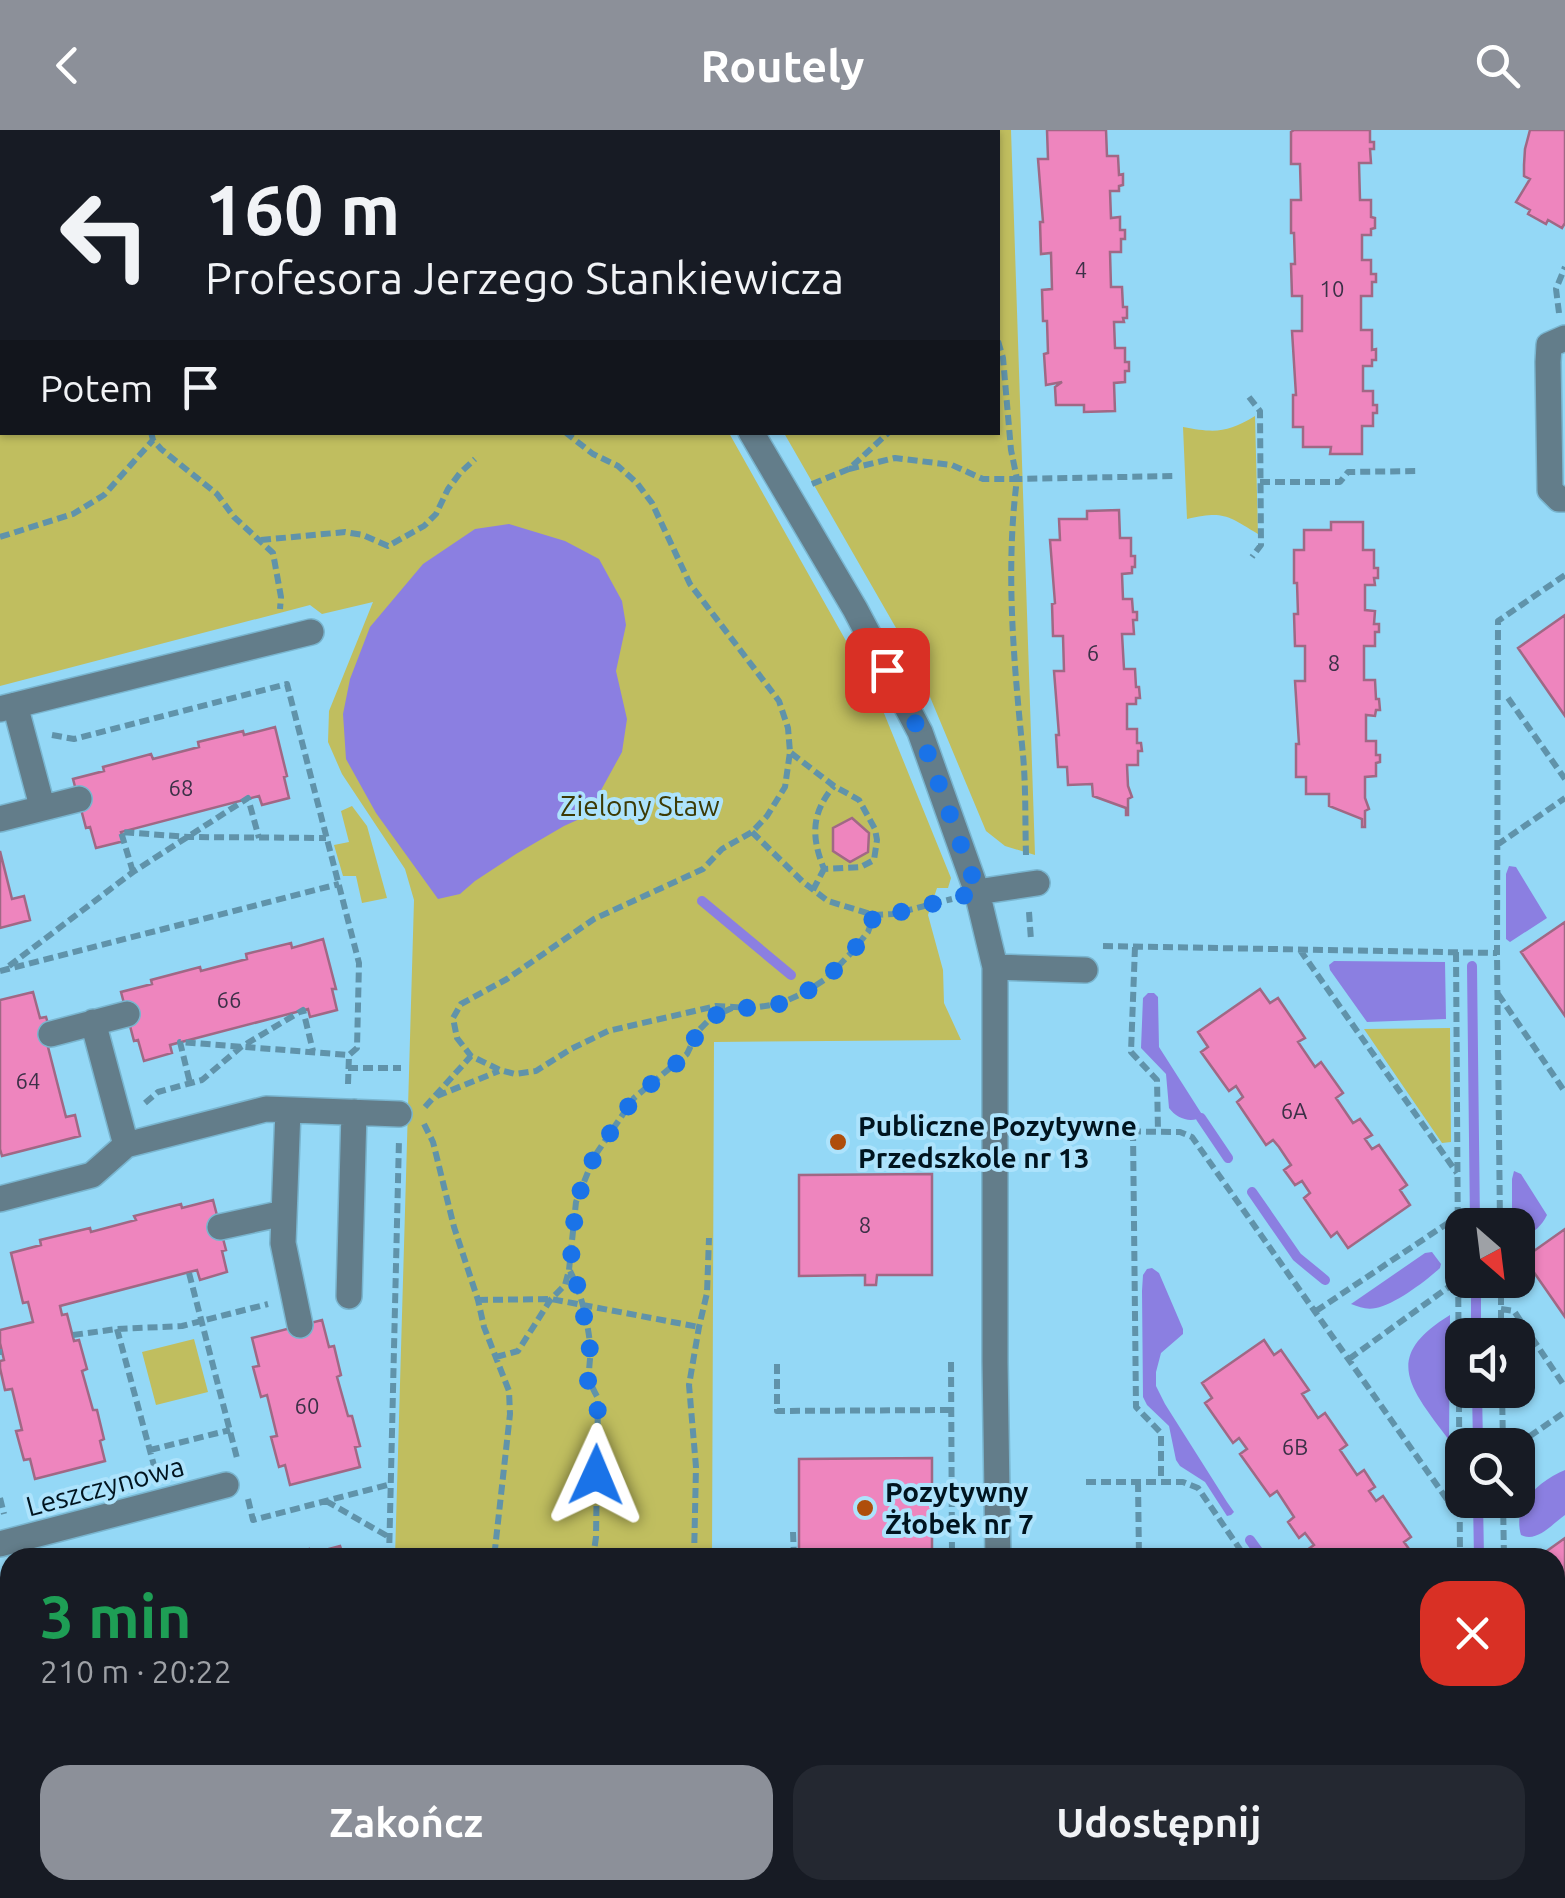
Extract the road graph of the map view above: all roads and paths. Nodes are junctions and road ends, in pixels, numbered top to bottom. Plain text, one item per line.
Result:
1 (1565, 266) edge
2 (1560, 289) edge
3 (1563, 338) edge
4 (1000, 347) edge
5 (1249, 397) dead end
6 (1557, 402) edge
7 (569, 435) edge
8 (753, 435) edge
9 (886, 435) edge
10 (152, 436) edge
11 (475, 459) dead end
12 (848, 469) junction
13 (1419, 471) dead end
14 (1174, 476) dead end
15 (1017, 479) junction
16 (1260, 482) junction
17 (785, 493) junction
18 (1565, 499) edge
19 (0, 538) edge
20 (260, 540) junction
21 (1252, 557) dead end
22 (1565, 575) edge
23 (311, 632) dead end
24 (277, 640) junction
25 (1508, 698) dead end
26 (8, 707) edge
27 (24, 737) junction
28 (790, 752) junction
29 (1565, 779) edge
30 (834, 786) junction
31 (1565, 798) edge
32 (79, 799) dead end
33 (42, 806) junction
34 (0, 818) edge
35 (752, 832) junction
36 (189, 837) junction
37 (259, 838) junction
38 (326, 838) junction
39 (1497, 845) junction
40 (824, 869) junction
41 (133, 872) junction
42 (1032, 872) joint
43 (339, 884) junction
44 (814, 890) junction
45 (978, 892) junction
46 (874, 915) junction
47 (1096, 946) dead end
48 (1135, 947) junction
49 (1300, 949) junction
50 (1456, 952) junction
51 (1497, 952) junction
52 (995, 966) junction
53 (2, 970) edge
54 (1085, 970) dead end
55 (1498, 993) junction
56 (733, 1007) junction
57 (127, 1014) dead end
58 (93, 1022) junction
59 (51, 1034) dead end
60 (241, 1047) junction
61 (313, 1052) junction
62 (470, 1056) junction
63 (348, 1068) dead end
64 (401, 1068) dead end
65 (500, 1070) junction
66 (190, 1084) junction
67 (158, 1092) dead end
68 (1565, 1092) edge
69 (434, 1097) junction
70 (288, 1110) junction
71 (354, 1112) junction
72 (411, 1113) junction
73 (1086, 1131) dead end
74 (1133, 1131) junction
75 (1158, 1131) junction
76 (126, 1145) junction
77 (1458, 1173) junction
78 (0, 1199) edge
79 (1458, 1208) edge
80 (1500, 1208) edge
81 (284, 1213) junction
82 (1445, 1225) edge
83 (220, 1227) dead end
84 (709, 1238) dead end
85 (570, 1270) junction
86 (189, 1273) dead end
87 (1445, 1289) edge
88 (349, 1296) dead end
89 (1458, 1298) edge
90 (1501, 1298) edge
91 (478, 1300) junction
92 (552, 1300) junction
93 (271, 1303) dead end
94 (582, 1305) junction
95 (1501, 1308) junction
96 (1316, 1311) junction
97 (1501, 1318) edge
98 (202, 1321) junction
99 (300, 1325) dead end
100 (698, 1327) junction
101 (117, 1330) junction
102 (73, 1335) dead end
103 (496, 1357) junction
104 (1349, 1359) junction
105 (951, 1362) dead end
106 (777, 1364) dead end
107 (1565, 1386) edge
108 (951, 1410) junction
109 (1565, 1412) edge
110 (1459, 1428) edge
111 (230, 1430) junction
112 (1535, 1433) edge
113 (150, 1450) junction
114 (157, 1476) dead end
115 (236, 1477) junction
116 (1162, 1481) junction
117 (1086, 1482) dead end
118 (1138, 1482) junction
119 (391, 1484) junction
120 (1445, 1497) edge
121 (0, 1498) edge
122 (326, 1501) junction
123 (4, 1516) dead end
124 (1460, 1518) edge
125 (1503, 1518) edge
126 (794, 1532) dead end
127 (390, 1538) junction
128 (0, 1544) edge
129 (390, 1548) edge
130 (495, 1548) edge
131 (594, 1548) edge
132 (694, 1548) edge
133 (794, 1548) edge
134 (952, 1548) edge
135 (998, 1548) edge
136 (1139, 1548) edge
137 (1239, 1548) edge
138 (1460, 1548) edge
139 (1504, 1548) edge

1 - 2 path
2 - 3 path
3 - 6 street
4 - 15 path
5 - 16 path
6 - 18 street
7 - 28 path
8 - 17 street
9 - 12 path
10 - 19 path
10 - 20 path
11 - 20 path
12 - 15 path
12 - 17 path
13 - 16 path
14 - 15 path
15 - 42 path
16 - 21 path
17 - 45 street
20 - 24 path
22 - 39 path
23 - 24 street
24 - 26 street
25 - 29 path
26 - 27 street
27 - 33 street
27 - 38 path
28 - 30 path
28 - 35 path
30 - 40 path
30 - 40 path
31 - 39 path
32 - 33 street
33 - 34 street
35 - 44 path
35 - 62 path
36 - 37 path
36 - 37 path
36 - 41 path
36 - 41 path
37 - 38 path
38 - 43 path
39 - 51 path
40 - 44 path
41 - 53 path
42 - 45 street
43 - 53 path
43 - 61 path
44 - 46 path
45 - 46 path
45 - 52 street
46 - 56 path
47 - 48 path
48 - 49 path
48 - 75 path
49 - 50 path
49 - 77 path
50 - 51 path
50 - 77 path
51 - 55 path
52 - 54 street
52 - 135 street
55 - 68 path
55 - 80 path
56 - 65 path
56 - 85 path
57 - 58 street
58 - 59 street
58 - 76 street
60 - 61 path
60 - 61 path
60 - 66 path
60 - 66 path
62 - 65 path
62 - 69 path
63 - 64 path
65 - 69 path
66 - 67 path
69 - 72 path
70 - 71 street
70 - 76 street
70 - 81 street
71 - 72 street
71 - 88 street
72 - 91 path
72 - 119 path
73 - 74 path
74 - 75 path
74 - 116 path
75 - 96 path
76 - 78 street
77 - 79 path
81 - 83 street
81 - 99 street
82 - 96 path
84 - 100 path
85 - 92 path
85 - 94 path
86 - 98 path
87 - 104 path
89 - 110 path
90 - 95 path
91 - 92 path
91 - 103 path
92 - 94 path
92 - 103 path
93 - 98 path
94 - 100 path
94 - 131 path
95 - 97 path
95 - 107 path
96 - 104 path
98 - 101 path
98 - 111 path
100 - 132 path
101 - 102 path
101 - 113 path
103 - 130 path
104 - 120 path
105 - 108 path
106 - 108 path
108 - 134 path
109 - 112 path
111 - 113 path
111 - 115 path
113 - 114 path
115 - 122 path
115 - 128 street, Leszczynowa
116 - 118 path
116 - 137 path
117 - 118 path
118 - 136 path
119 - 122 path
119 - 127 path
121 - 123 path
122 - 127 path
124 - 138 path
125 - 139 path
126 - 133 path
127 - 129 path

